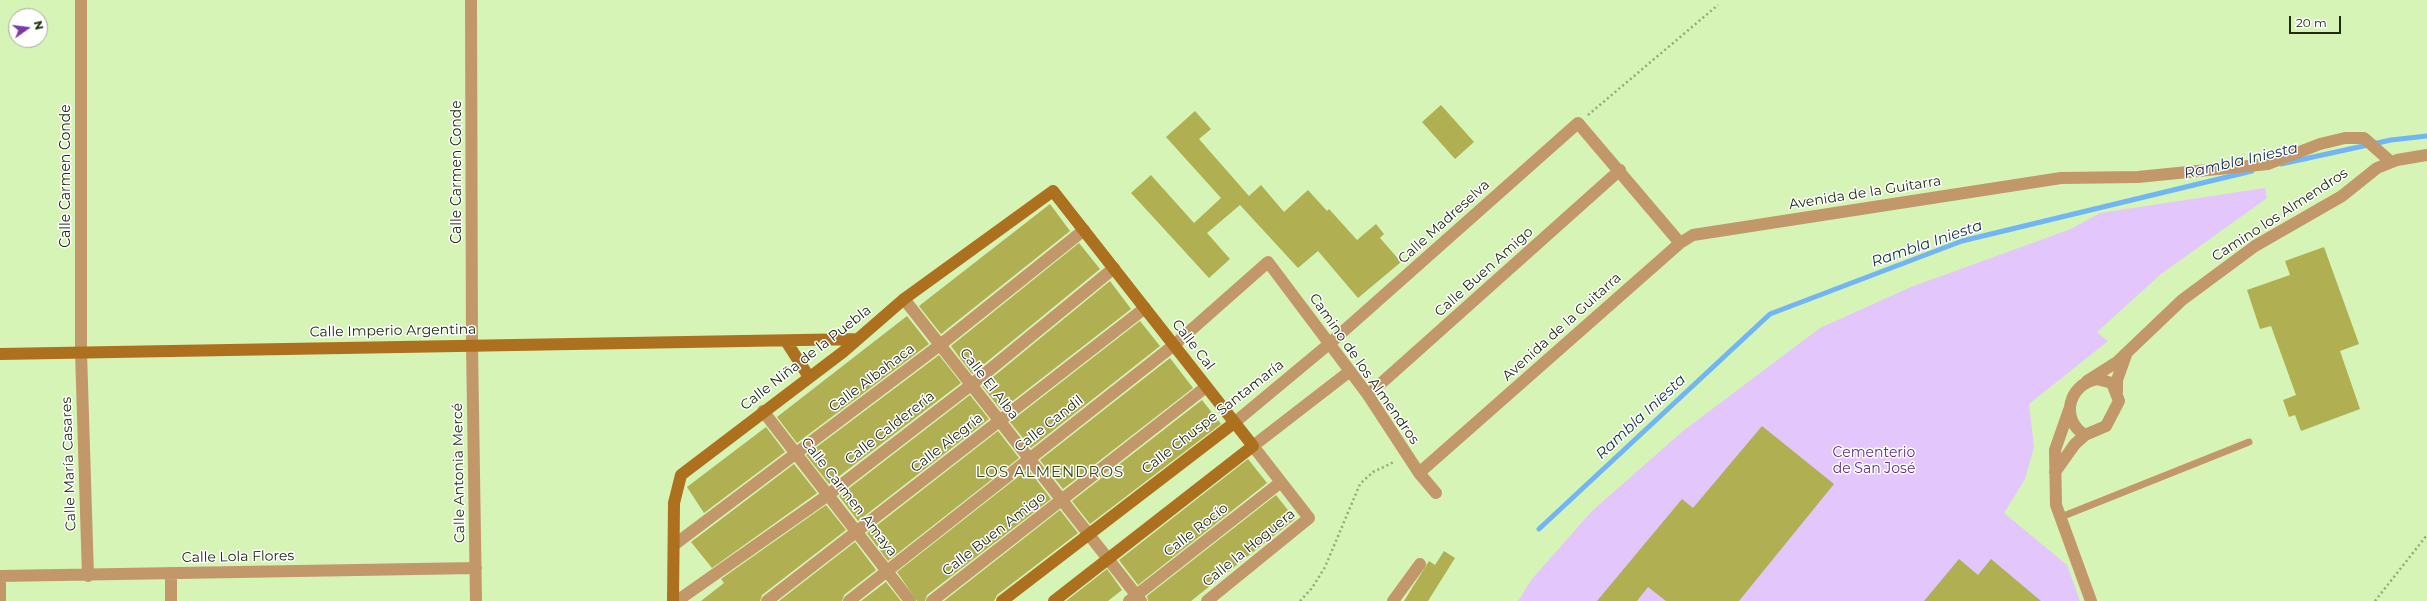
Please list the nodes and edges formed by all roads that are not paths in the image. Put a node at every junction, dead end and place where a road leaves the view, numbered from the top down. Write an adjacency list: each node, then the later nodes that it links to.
1 (81, 0): 19 (street, Calle Carmen Conde)
2 (471, 0): 16 (street, Calle Carmen Conde)
3 (2427, 155): 4 (street, Camino los Almendros)
4 (2391, 162): 8 (street, Avenida de la Guitarra); 21 (street, Camino los Almendros)
5 (1620, 170): 8 (street); 15 (street, Calle Madreselva); 28 (street, Calle Buen Amigo)
6 (1053, 191): 7 (street, Calle Cal); 11 (street, Calle Niña de la Puebla)
7 (1084, 230): 10 (street, Calle Cal); 17 (street, Calle Albahaca)
8 (1680, 243): 39 (street, Avenida de la Guitarra)
9 (1268, 262): 15 (street, Camino de los Almendros); 18 (street, Calle Candil)
10 (1114, 268): 12 (street, Calle Cal); 25 (street, Calle Calderería)
11 (904, 299): 13 (street, Calle Niña de la Puebla); 17 (street, Calle El Alba)
12 (1145, 308): 18 (street, Calle Cal); 31 (street, Calle Alegría)
13 (858, 338): 14 (street, Calle Imperio Argentina); 23 (street, Calle Niña de la Puebla)
14 (786, 342): 16 (street, Calle Imperio Argentina); 23 (street)
15 (1329, 344): 22 (street, Camino de los Almendros); 32 (street, Calle Chuspe Santamaría)
16 (472, 345): 19 (street, Calle Imperio Argentina); 51 (street, Calle Antonia Mercé)
17 (940, 345): 25 (street, Calle El Alba); 36 (street, Calle Albahaca)
18 (1174, 345): 26 (street, Calle Cal); 37 (street, Calle Candil)
19 (81, 352): 20 (street, Calle Imperio Argentina); 55 (street, Calle María Casares)
20 (0, 354)
21 (2126, 354): 24 (street, Camino los Almendros); 27 (street, Camino los Almendros)
22 (1350, 371): 28 (street, Camino de los Almendros); 35 (street)
23 (809, 377): 30 (street, Calle Niña de la Puebla)
24 (2087, 381): 27 (street); 29 (street)
25 (971, 385): 31 (street, Calle El Alba); 42 (street, Calle Calderería)
26 (1206, 387): 32 (street, Calle Cal); 43 (street, Calle Buen Amigo)
27 (2117, 392): 33 (street)
28 (1368, 395): 39 (street, Camino de los Almendros)
29 (2069, 410): 33 (street); 38 (street)
30 (763, 411): 36 (street, Calle Carmen Amaya); 48 (street, Calle Niña de la Puebla)
31 (999, 421): 37 (street, Calle El Alba); 46 (street, Calle Alegría)
32 (1234, 423): 35 (street, Calle Cal); 47 (street, Calle Chuspe Santamaría)
33 (2085, 435): 38 (street)
34 (2249, 442): 44 (lane)
35 (1253, 446): 40 (street, Calle Cal); 49 (street)
36 (796, 453): 42 (street, Calle Carmen Amaya); 48 (street, Calle Albahaca)
37 (1030, 459): 43 (street, Calle El Alba); 52 (street, Calle Candil)
38 (2055, 472): 44 (street)
39 (1419, 474): 41 (street, Camino de los Almendros)
40 (1281, 482): 45 (street, Calle Cal); 57 (street, Calle Rocío)
41 (1436, 493)
42 (828, 495): 46 (street, Calle Carmen Amaya); 62 (street, Calle Calderería)
43 (1062, 500): 47 (street, Calle El Alba); 66 (street, Calle Buen Amigo)
44 (2061, 517): 71 (street)
45 (1309, 518): 69 (street, Calle la Hoguera)
46 (857, 533): 52 (street, Calle Carmen Amaya); 63 (street, Calle Alegría)
47 (1088, 533): 49 (street, Calle El Alba); 67 (street, Calle Chuspe Santamaría)
48 (674, 545): 61 (street, Calle Niña de la Puebla)
49 (1108, 560): 57 (street, Calle El Alba); 68 (street)
50 (1420, 564): 70 (street)
51 (476, 568): 53 (street, Calle Lola Flores); 60 (street, Calle Antonia Mercé)
52 (887, 571): 64 (street, Calle Candil); 65 (street, Calle Carmen Amaya)
53 (170, 573): 55 (street, Calle Lola Flores); 59 (street)
54 (0, 576): 55 (street, Calle Lola Flores)
55 (88, 576)
56 (0, 583): 58 (street)
57 (1135, 599)
58 (0, 601)
59 (171, 601)
60 (476, 601)
61 (673, 601)
62 (678, 601)
63 (767, 601)
64 (849, 601)
65 (910, 601)
66 (932, 601)
67 (1002, 601)
68 (1054, 601)
69 (1207, 601)
70 (1393, 601)
71 (2091, 601)

